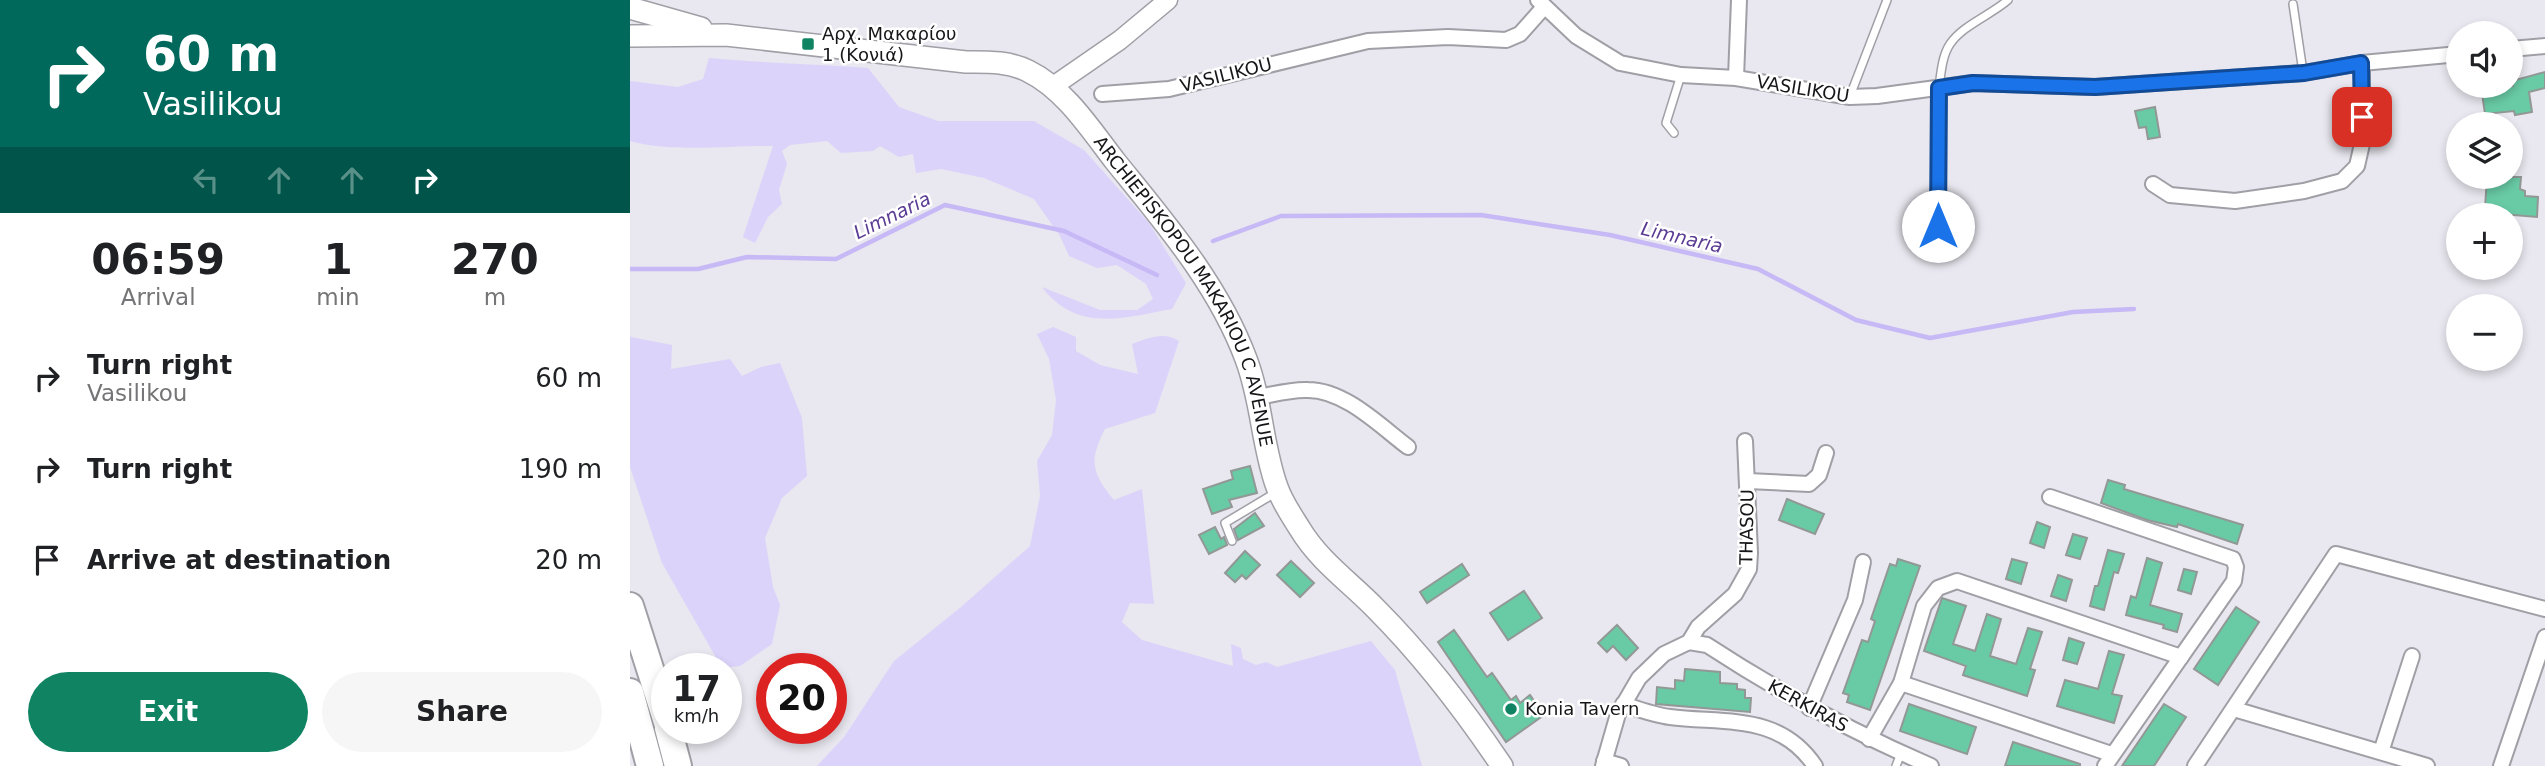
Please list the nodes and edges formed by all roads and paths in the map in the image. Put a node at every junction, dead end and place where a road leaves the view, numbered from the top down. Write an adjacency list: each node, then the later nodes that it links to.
1 (1168, 0): 17 (street)
2 (1739, 0): 16 (street)
3 (1887, 0): 20 (lane)
4 (2008, 0): 18 (lane)
5 (1541, 4): 15 (street, VASILIKOU); 19 (street, VASILIKOU)
6 (2293, 4): 14 (lane)
7 (630, 8): 8 (main road, ARCHIEPISKOPOU MAKARIOU C AVENUE)
8 (726, 35): 9 (main road, ARCHIEPISKOPOU MAKARIOU C AVENUE); 17 (main road, ARCHIEPISKOPOU MAKARIOU C AVENUE)
9 (630, 36)
10 (2545, 46): 11 (street)
11 (2523, 48)
12 (2446, 55): 13 (street, VASILIKOU)
13 (2361, 63): 14 (street, VASILIKOU); 22 (street)
14 (2304, 73): 18 (street, VASILIKOU)
15 (1681, 75): 16 (street, VASILIKOU); 21 (lane)
16 (1736, 78): 20 (street, VASILIKOU)
17 (1052, 87): 24 (main road, ARCHIEPISKOPOU MAKARIOU C AVENUE)
18 (1939, 88): 20 (street, VASILIKOU); 23 (lane)
19 (1102, 94)
20 (1850, 97)
21 (1674, 133)
22 (2153, 184)
23 (1938, 254)
24 (1259, 397): 26 (street); 29 (main road, ARCHIEPISKOPOU MAKARIOU C AVENUE)
25 (1745, 441): 28 (street, THASOU)
26 (1408, 447)
27 (1826, 453): 28 (street)
28 (1748, 481): 36 (street, THASOU)
29 (1278, 491): 31 (lane); 53 (main road, ARCHIEPISKOPOU MAKARIOU C AVENUE)
30 (2050, 497): 38 (street)
31 (1233, 541)
32 (1863, 562): 43 (street)
33 (630, 606): 39 (highway)
34 (2545, 609): 44 (street)
35 (2545, 637): 59 (street)
36 (1689, 642): 42 (street, THASOU); 43 (street, KERKIRAS)
37 (2412, 656): 47 (street)
38 (2181, 657): 40 (street); 49 (street)
39 (651, 672)
40 (1901, 683): 45 (street); 49 (street)
41 (630, 692): 51 (highway)
42 (1623, 704): 50 (street, THASOU); 55 (street)
43 (1809, 708): 45 (street, KERKIRAS)
44 (2234, 709): 47 (street); 57 (street)
45 (1869, 739): 48 (street, KERKIRAS)
46 (672, 744): 52 (highway)
47 (2381, 752): 58 (street)
48 (1898, 760): 56 (street, KERKIRAS)
49 (2108, 760)
50 (1603, 763): 54 (street)
51 (650, 766)
52 (678, 766)
53 (1502, 766)
54 (1621, 766)
55 (1815, 766)
56 (1931, 766)
57 (2195, 766)
58 (2427, 766)
59 (2501, 766)

